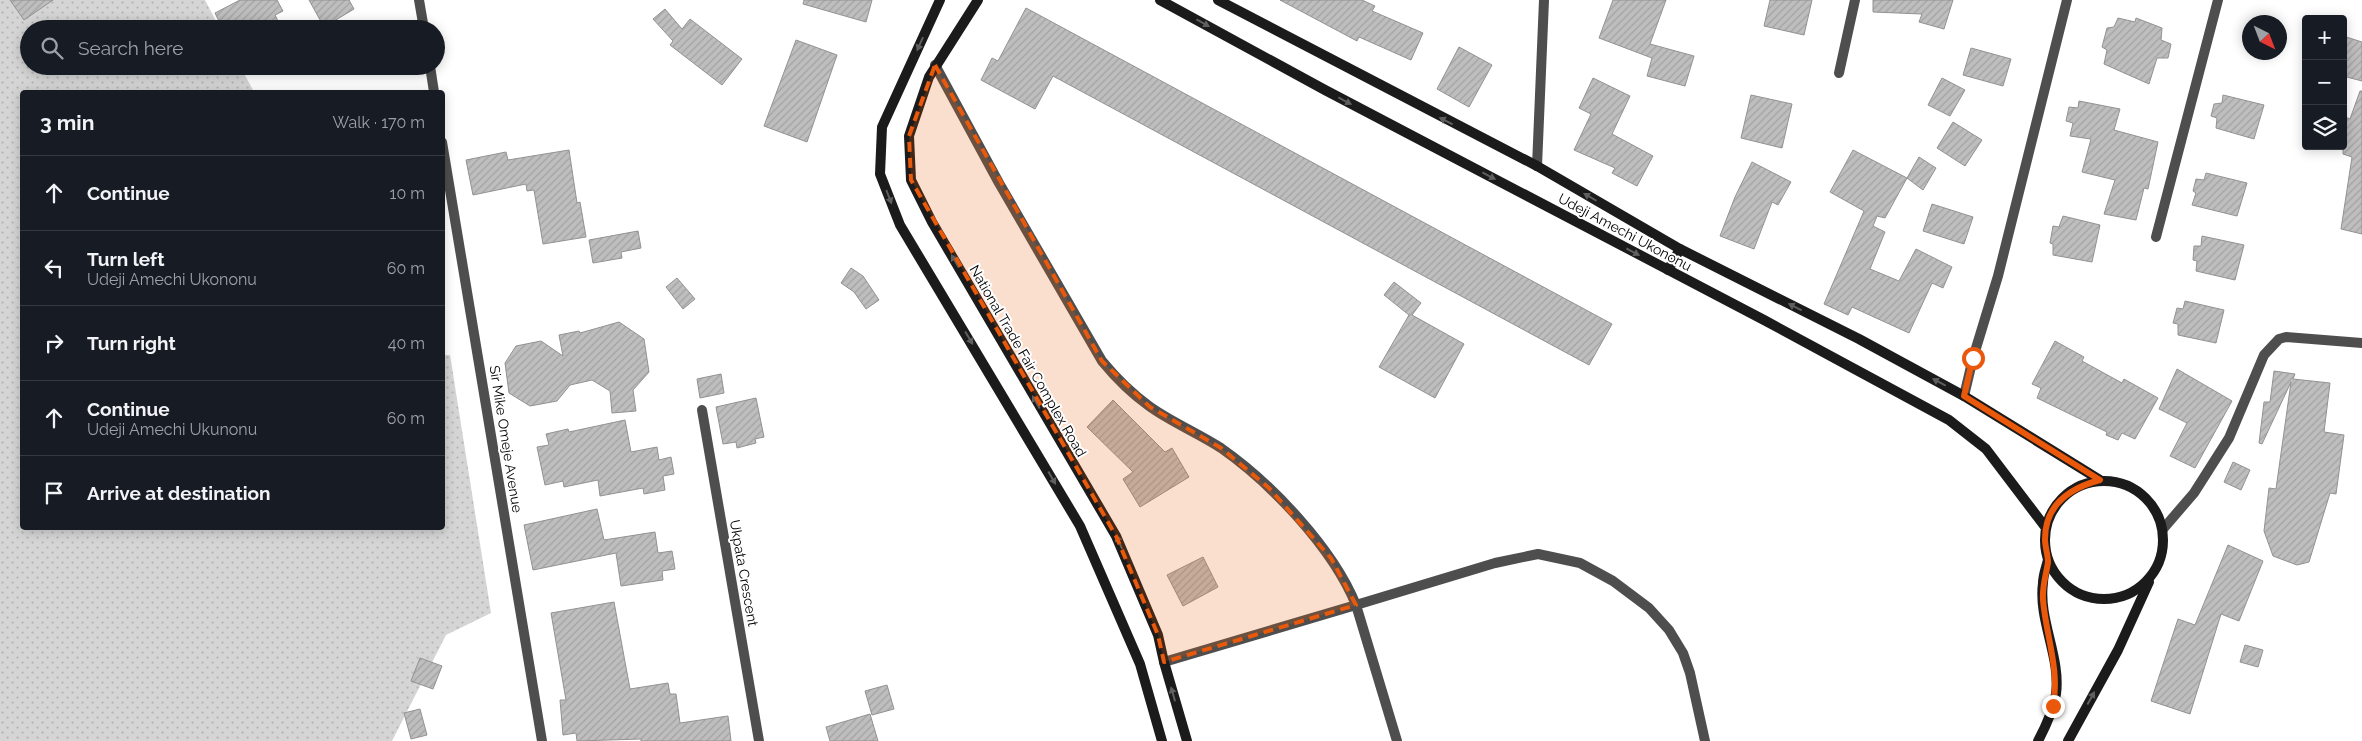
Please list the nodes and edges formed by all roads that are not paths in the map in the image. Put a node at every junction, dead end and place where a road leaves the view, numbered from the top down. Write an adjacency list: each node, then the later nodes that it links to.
1 (419, 0): 10 (street)
2 (940, 0): 32 (main road, one-way to 32)
3 (978, 0): 11 (main road, National Trade Fair Complex Road)
4 (1160, 0): 19 (main road, Udeji Amechi Ukononu, one-way to 19)
5 (1218, 0): 16 (main road, Udeji Amechi Ukononu, one-way to 5)
6 (1544, 0): 16 (street)
7 (1855, 0): 12 (street)
8 (2068, 0): 21 (street)
9 (2218, 0): 17 (street)
10 (422, 20)
11 (935, 65): 28 (street); 29 (main road, National Trade Fair Complex Road, one-way to 11)
12 (1839, 72)
13 (431, 75): 14 (street)
14 (434, 90)
15 (445, 160): 30 (street, Sir Mike Omeje Avenue)
16 (1537, 166): 18 (main road, Udeji Amechi Ukononu, one-way to 16)
17 (2156, 237)
18 (1680, 249): 19 (main road); 21 (main road, Udeji Amechi Ukononu, one-way to 18)
19 (1668, 270): 24 (main road, Udeji Amechi Ukononu)
20 (2362, 343): 25 (street)
21 (1964, 396): 23 (main road, Udeji Amechi Ukononu)
22 (702, 410): 31 (street, Ukpata Crescent)
23 (2100, 480): 24 (main road); 25 (main road)
24 (2046, 528): 26 (main road)
25 (2163, 529): 27 (main road)
26 (2048, 560): 27 (main road); 36 (main road)
27 (2153, 574): 37 (main road, one-way to 27)
28 (1356, 605): 29 (street); 34 (street); 35 (street)
29 (1164, 662): 33 (main road, National Trade Fair Complex Road, one-way to 29)
30 (542, 741)
31 (759, 741)
32 (1162, 741)
33 (1187, 741)
34 (1397, 741)
35 (1705, 741)
36 (2038, 741)
37 (2068, 741)

